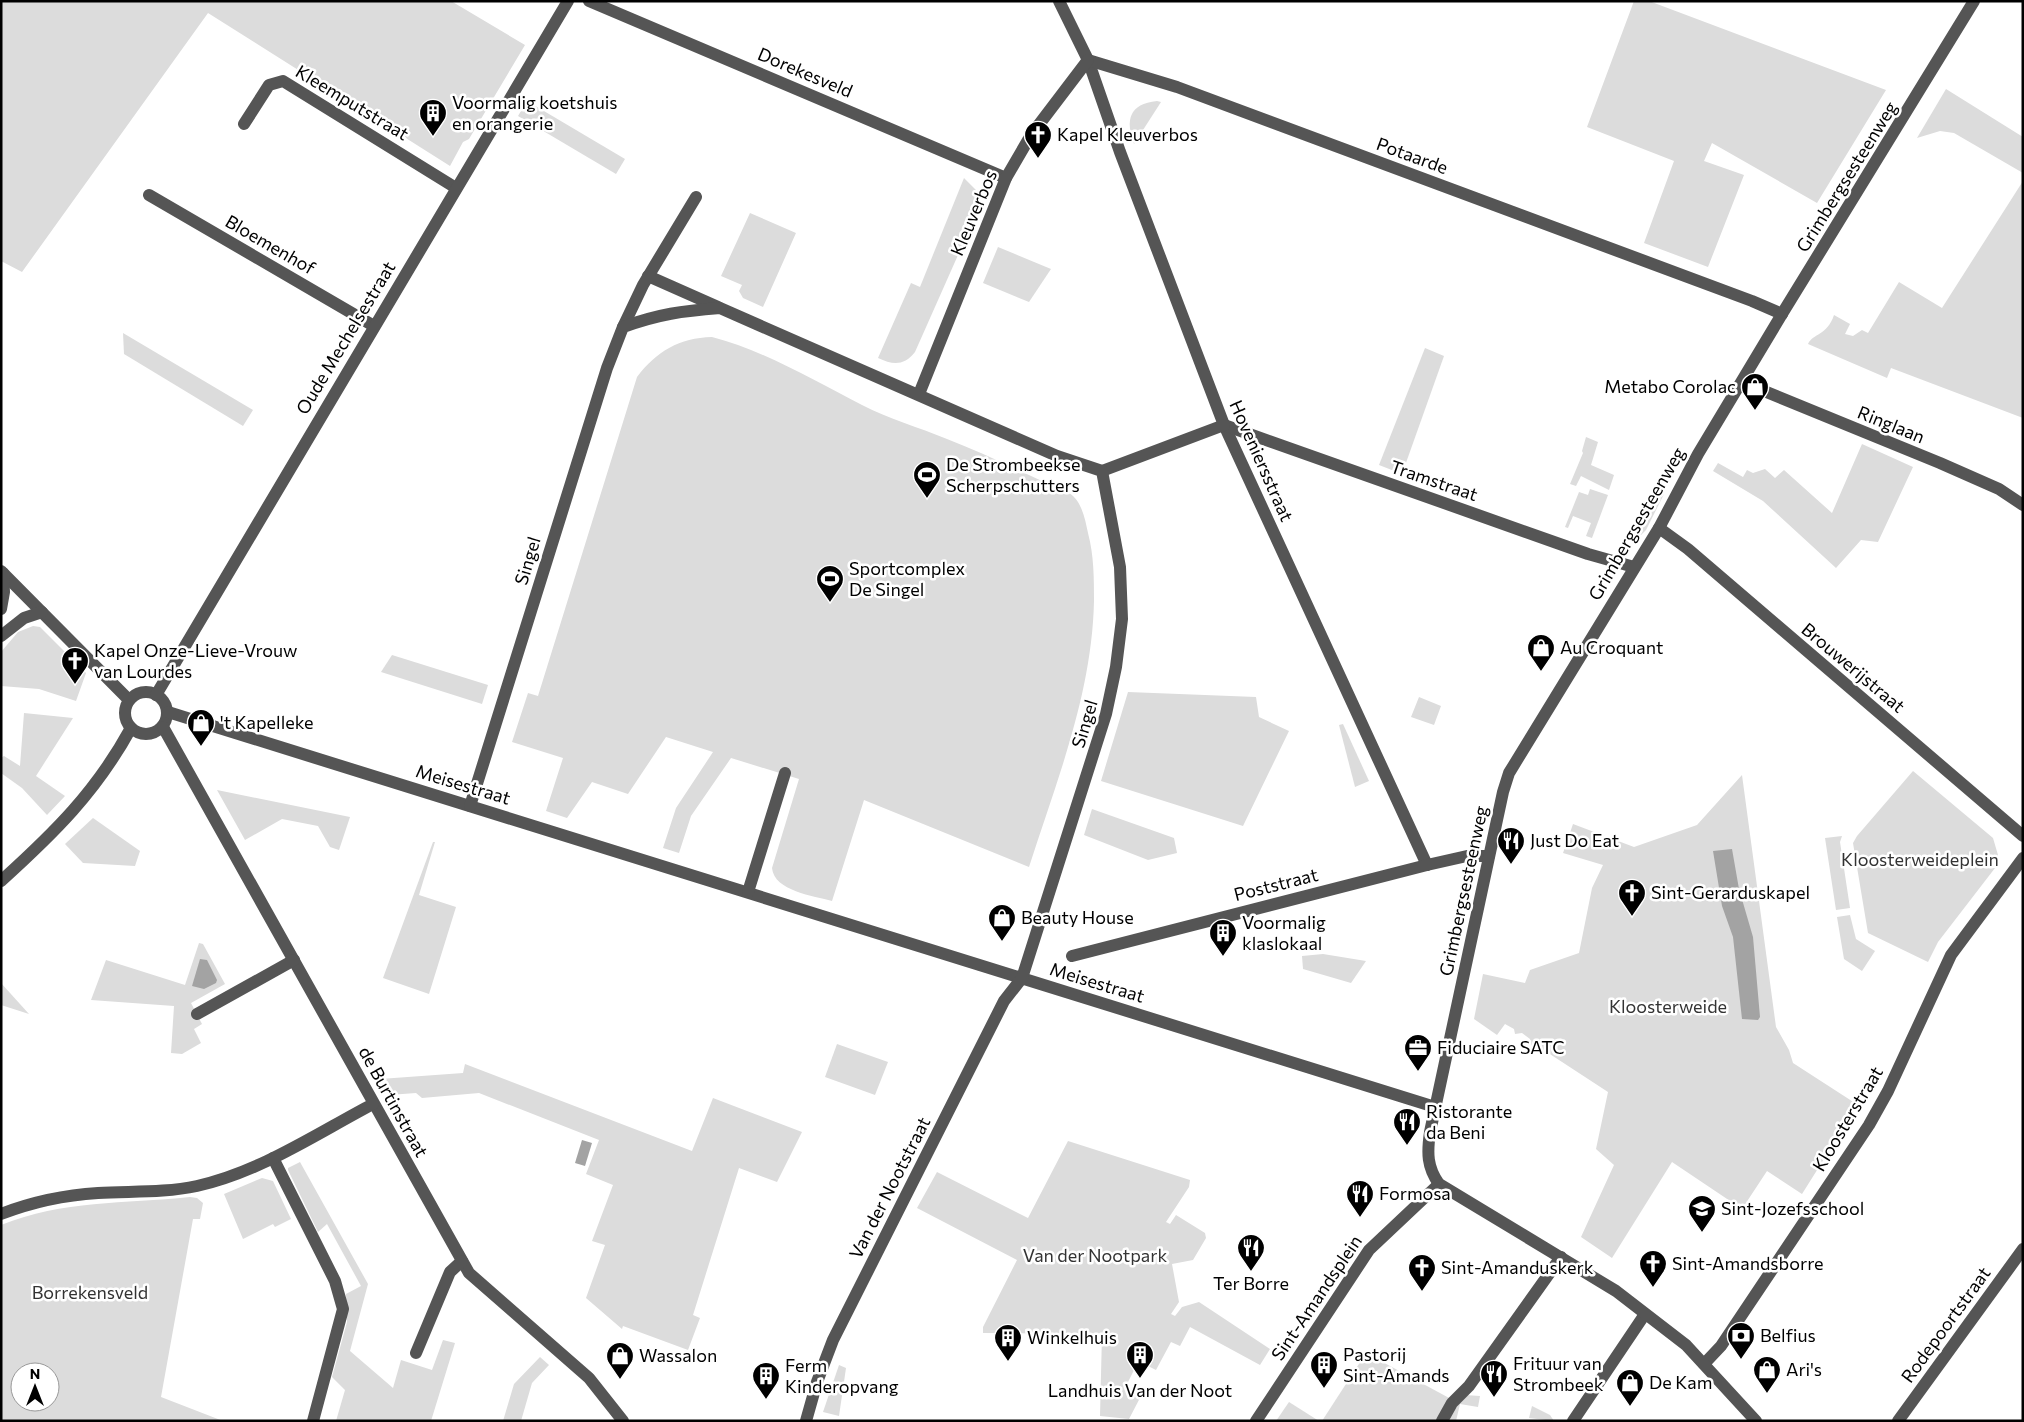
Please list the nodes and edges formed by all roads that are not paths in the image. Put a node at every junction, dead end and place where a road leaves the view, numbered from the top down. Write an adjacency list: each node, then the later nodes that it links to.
1 (568, 1): 8 (street, Oude Mechelsestraat)
2 (589, 1): 7 (street, Dorekesveld)
3 (1059, 1): 5 (street)
4 (1974, 1): 13 (street, Grimbergsesteenweg)
5 (1088, 60): 7 (street, Kleuverbos); 13 (street, Potaarde); 18 (street, Hoveniersstraat)
6 (244, 124): 8 (street, Kleemputstraat)
7 (1006, 178): 17 (street, Kleuverbos)
8 (456, 188): 14 (street, Oude Mechelsestraat)
9 (149, 195): 14 (street, Bloemenhof)
10 (696, 197): 11 (street, Singel)
11 (648, 276): 12 (street); 15 (street, Singel)
12 (720, 308): 15 (street); 17 (street)
13 (1782, 314): 16 (street, Grimbergsesteenweg)
14 (374, 326): 27 (street, Oude Mechelsestraat)
15 (623, 327): 33 (street, Singel)
16 (1742, 382): 20 (street, Ringlaan); 21 (street, Grimbergsesteenweg)
17 (919, 394): 19 (street)
18 (1224, 425): 19 (street); 22 (street, Tramstraat); 37 (street, Hoveniersstraat)
19 (1102, 471): 42 (street, Singel)
20 (2023, 505)
21 (1659, 528): 22 (street, Grimbergsesteenweg); 34 (street, Brouwerijstraat)
22 (1634, 567): 35 (street, Grimbergsesteenweg)
23 (2, 572): 24 (street); 25 (street)
24 (1, 609)
25 (42, 612): 26 (street); 28 (street)
26 (1, 636)
27 (156, 695): 28 (street); 29 (street)
28 (130, 700): 31 (street)
29 (168, 712): 30 (street); 33 (street, Meisestraat)
30 (163, 726): 31 (street); 41 (street, de Burtinstraat)
31 (131, 728): 38 (street)
32 (785, 773): 39 (street)
33 (470, 806): 39 (street, Meisestraat)
34 (2023, 836)
35 (1489, 856): 37 (street, Poststraat); 45 (street, Grimbergsesteenweg)
36 (2023, 858): 54 (street, Kloosterstraat)
37 (1427, 865): 40 (street, Poststraat)
38 (1, 881)
39 (748, 892): 42 (street, Meisestraat)
40 (1072, 956)
41 (294, 960): 43 (street); 44 (street, de Burtinstraat)
42 (1022, 978): 45 (street, Meisestraat); 57 (street, Van der Nootstraat)
43 (197, 1014)
44 (373, 1104): 46 (street); 51 (street, de Burtinstraat)
45 (1435, 1107): 47 (street)
46 (273, 1158): 48 (street); 55 (street)
47 (1439, 1184): 50 (street); 58 (street, Sint-Amandsplein)
48 (1, 1214)
49 (2023, 1249): 62 (street, Rodepoortstraat)
50 (1561, 1257): 52 (street); 59 (street)
51 (462, 1262): 53 (street); 56 (street, de Burtinstraat)
52 (1645, 1314): 54 (street); 60 (street)
53 (416, 1353)
54 (1704, 1364): 61 (street)
55 (313, 1421)
56 (623, 1421)
57 (806, 1421)
58 (1256, 1421)
59 (1442, 1421)
60 (1573, 1421)
61 (1756, 1421)
62 (1898, 1421)

